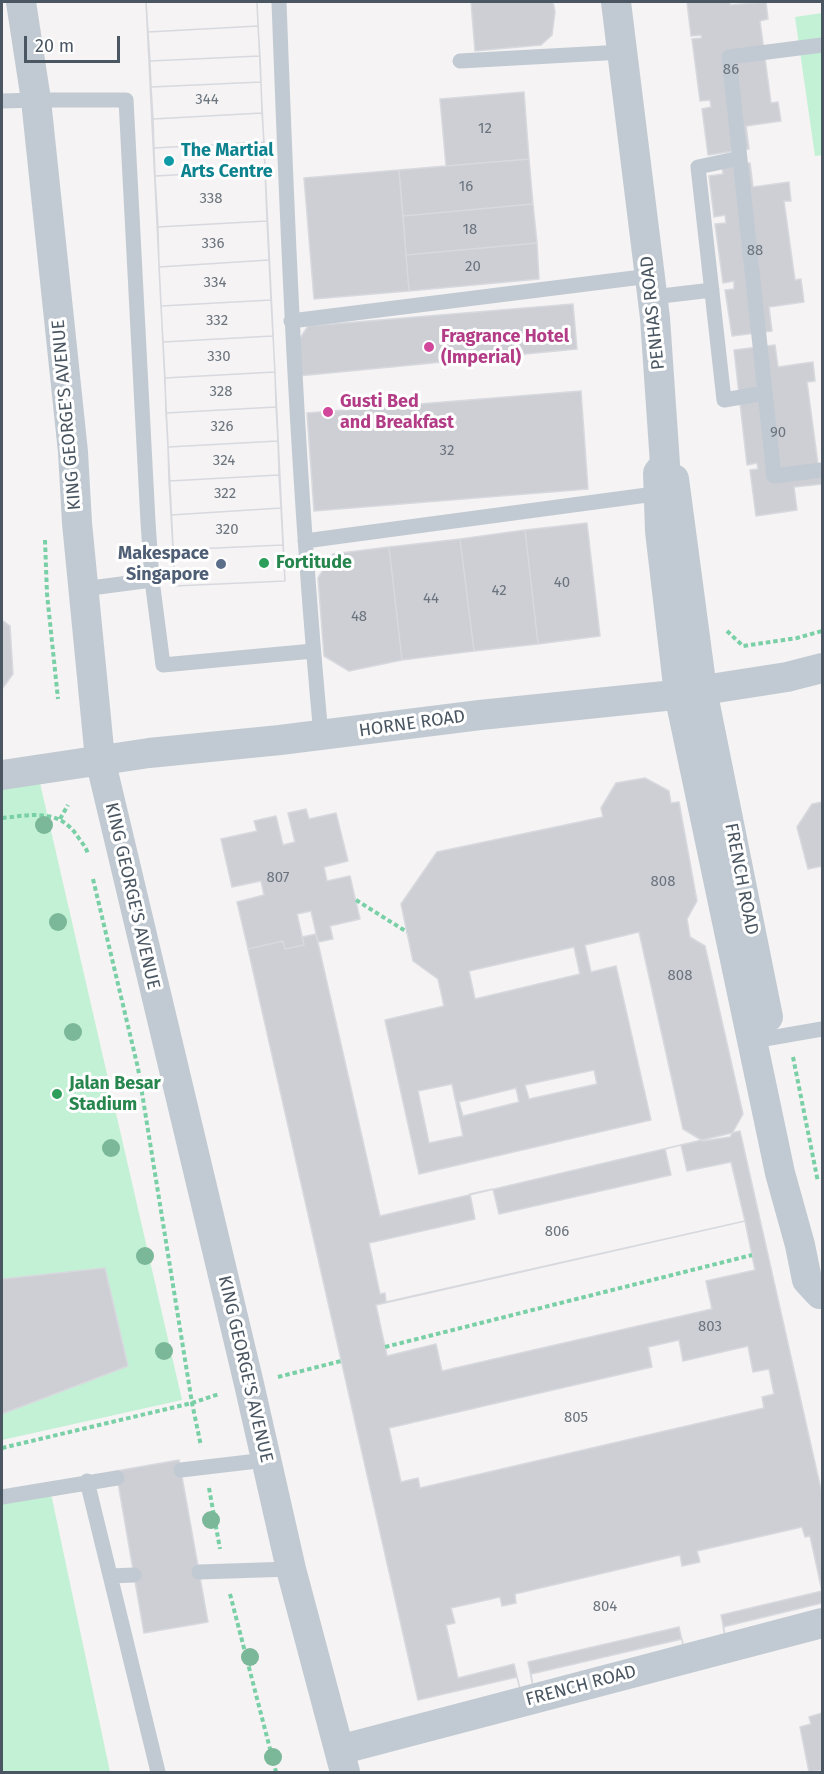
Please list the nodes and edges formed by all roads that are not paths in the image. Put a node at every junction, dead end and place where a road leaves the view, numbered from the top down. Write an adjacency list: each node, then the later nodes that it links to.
1 (21, 2): 7 (street, KING GEORGE'S AVENUE)
2 (279, 2): 12 (lane)
3 (616, 2): 5 (street, PENHAS ROAD)
4 (822, 45): 9 (lane)
5 (622, 52): 6 (lane); 10 (street, PENHAS ROAD)
6 (460, 62)
7 (36, 99): 8 (lane); 18 (lane); 19 (street, KING GEORGE'S AVENUE)
8 (2, 101)
9 (740, 159): 11 (lane); 13 (lane)
10 (651, 287): 11 (lane); 12 (lane); 14 (street, PENHAS ROAD)
11 (712, 290): 13 (lane)
12 (291, 321): 17 (lane)
13 (765, 393): 15 (lane)
14 (665, 464): 16 (street, FRENCH ROAD)
15 (822, 470)
16 (667, 492): 17 (lane); 22 (street, FRENCH ROAD); 22 (street, FRENCH ROAD)
17 (305, 541): 20 (lane)
18 (152, 580): 19 (lane); 20 (lane)
19 (83, 589): 24 (street, KING GEORGE'S AVENUE)
20 (313, 651): 23 (lane)
21 (822, 668): 22 (street, HORNE ROAD)
22 (690, 692): 23 (street, HORNE ROAD); 27 (street, FRENCH ROAD)
23 (321, 735): 24 (street, HORNE ROAD)
24 (100, 759): 25 (street, HORNE ROAD); 29 (street, KING GEORGE'S AVENUE)
25 (2, 775)
26 (822, 1029): 27 (lane)
27 (762, 1039): 28 (street, FRENCH ROAD)
28 (821, 1299)
29 (266, 1460): 30 (lane); 34 (street, KING GEORGE'S AVENUE)
30 (181, 1470)
31 (117, 1478): 32 (lane)
32 (87, 1481): 33 (lane); 37 (lane)
33 (2, 1497)
34 (291, 1569): 35 (lane); 39 (street, KING GEORGE'S AVENUE)
35 (199, 1572)
36 (134, 1575): 37 (lane)
37 (110, 1576): 40 (lane)
38 (822, 1623): 39 (street, FRENCH ROAD)
39 (342, 1761)
40 (158, 1773)

